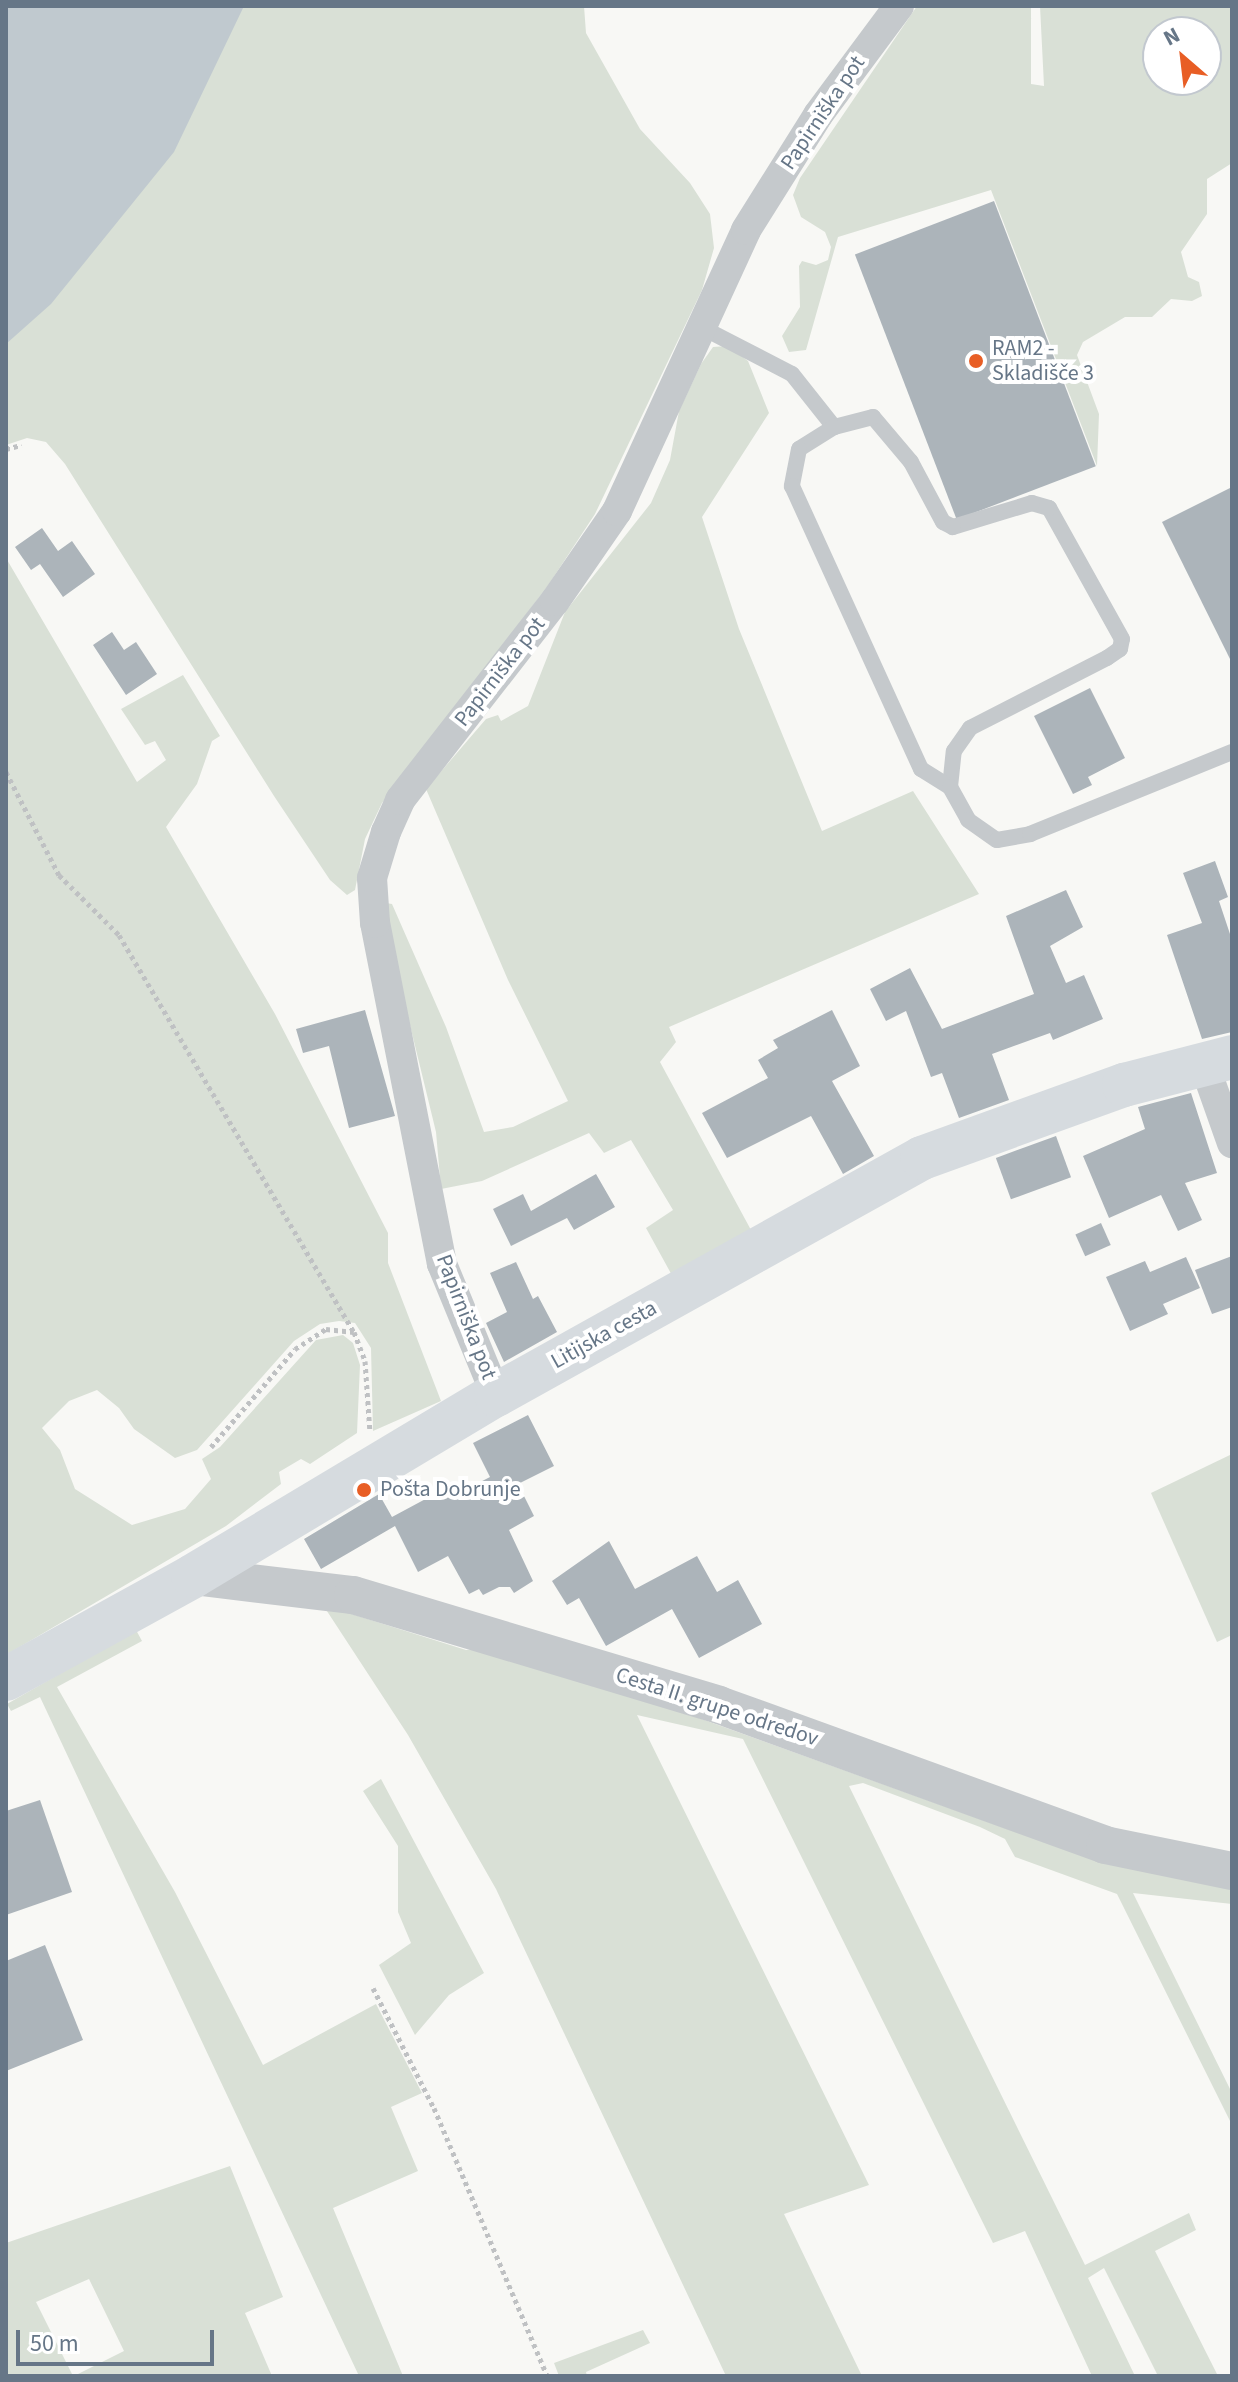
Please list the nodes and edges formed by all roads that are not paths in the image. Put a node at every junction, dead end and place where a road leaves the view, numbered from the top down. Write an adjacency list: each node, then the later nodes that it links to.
1 (899, 6): 2 (street, Papirniška pot)
2 (701, 327): 3 (lane); 8 (street, Papirniška pot)
3 (834, 427): 5 (lane); 5 (lane)
4 (1232, 752): 5 (lane)
5 (950, 787)
6 (1218, 1060): 7 (street); 8 (main road, Litijska cesta)
7 (1232, 1143)
8 (496, 1395): 9 (main road, Litijska cesta)
9 (193, 1576): 10 (main road, Litijska cesta); 11 (street, Cesta II. grupe odredov)
10 (6, 1679)
11 (1232, 1871)

